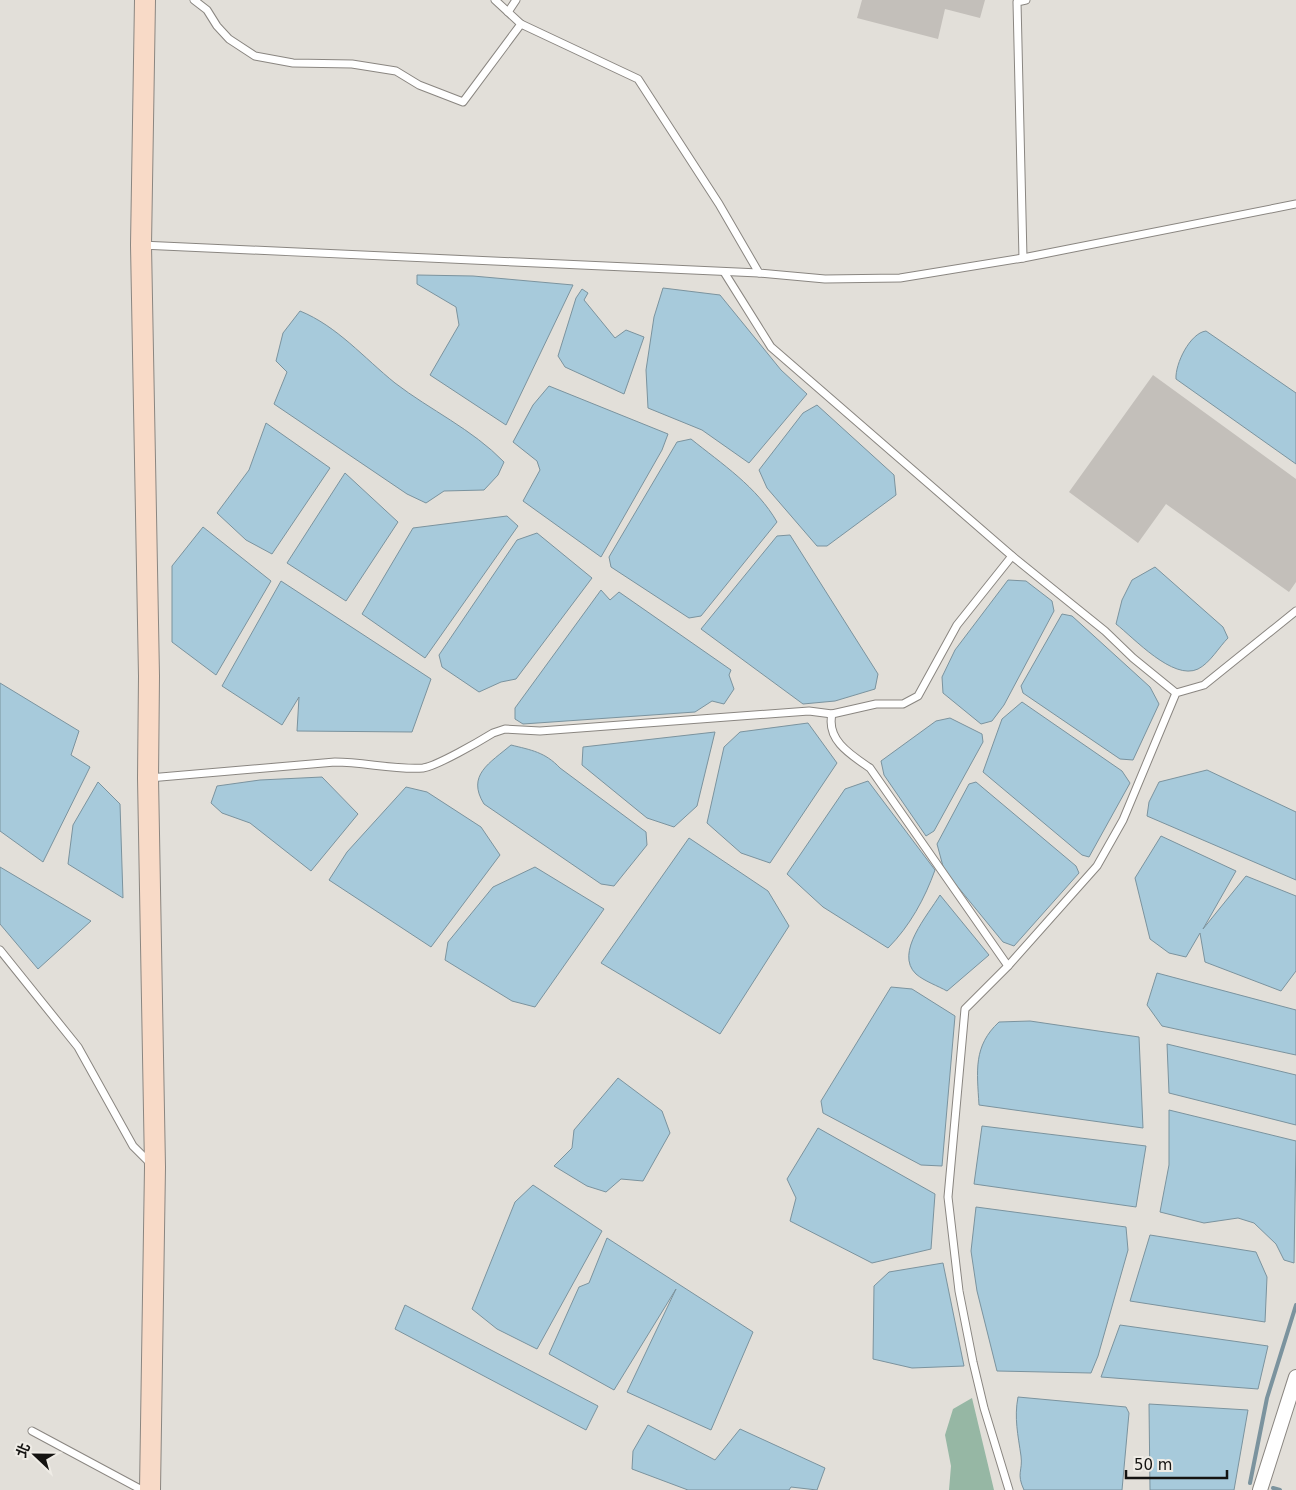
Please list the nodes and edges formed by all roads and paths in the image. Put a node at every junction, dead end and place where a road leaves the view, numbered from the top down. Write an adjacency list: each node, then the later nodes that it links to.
1 (145, 0): 9 (street)
2 (194, 0): 7 (lane)
3 (494, 0): 6 (lane)
4 (516, 0): 6 (lane)
5 (1026, 0): 10 (lane)
6 (508, 12): 7 (lane)
7 (521, 24): 12 (lane)
8 (1296, 204): 10 (lane)
9 (141, 245): 11 (lane); 17 (street)
10 (1023, 258): 12 (lane)
11 (724, 272): 12 (lane); 13 (lane)
12 (759, 273)
13 (1012, 556): 15 (lane); 16 (lane)
14 (1296, 611): 15 (lane)
15 (1176, 693): 19 (lane)
16 (832, 714): 17 (lane); 19 (lane)
17 (148, 778): 20 (street)
18 (0, 950): 20 (lane)
19 (1008, 966): 25 (lane)
20 (155, 1167): 24 (street)
21 (1296, 1377): 26 (street)
22 (32, 1431): 23 (lane)
23 (142, 1490)
24 (150, 1490)
25 (1009, 1490)
26 (1260, 1490)

